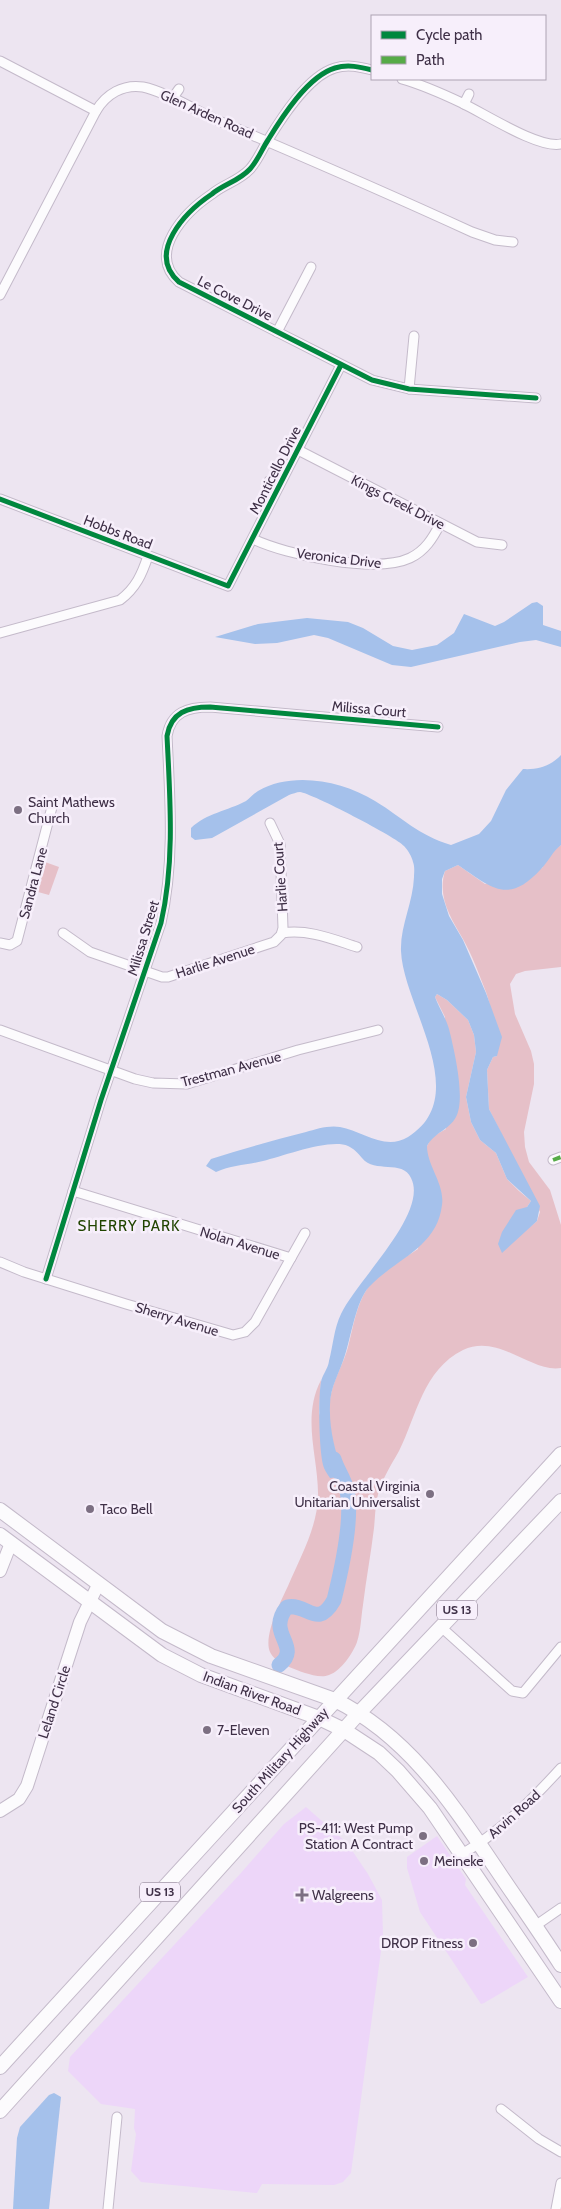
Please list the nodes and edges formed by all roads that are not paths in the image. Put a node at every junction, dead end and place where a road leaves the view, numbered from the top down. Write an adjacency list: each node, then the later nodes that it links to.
1 (0, 61): 8 (street)
2 (371, 70): 9 (street, Le Cove Drive)
3 (405, 80): 7 (street)
4 (179, 89): 6 (street)
5 (469, 94): 7 (street)
6 (172, 99): 8 (street, Glen Arden Road); 9 (street, Glen Arden Road)
7 (464, 104): 10 (street)
8 (96, 111): 13 (street, Glen Arden Road)
9 (267, 141): 11 (street, Glen Arden Road); 14 (street, Le Cove Drive)
10 (561, 144)
11 (513, 242)
12 (311, 267): 14 (street)
13 (0, 295)
14 (277, 332): 16 (street, Le Cove Drive)
15 (414, 336): 17 (street)
16 (341, 365): 17 (street, Le Cove Drive); 19 (street, Monticello Drive)
17 (410, 389): 18 (street, Le Cove Drive)
18 (536, 398)
19 (298, 450): 21 (street, Monticello Drive); 23 (street, Kings Creek Drive)
20 (269, 481): 21 (street)
21 (279, 486): 24 (street, Monticello Drive)
22 (0, 499): 26 (street, Hobbs Road)
23 (440, 524): 24 (street, Veronica Drive); 25 (street, Kings Creek Drive)
24 (252, 539): 27 (street, Monticello Drive)
25 (502, 545)
26 (148, 556): 27 (street, Hobbs Road); 28 (street)
27 (228, 586)
28 (0, 634)
29 (299, 714): 30 (street, Milissa Court); 37 (street, Milissa Street)
30 (438, 727)
31 (52, 807): 35 (street, Sandra Lane)
32 (270, 823): 33 (street, Harlie Court)
33 (282, 933): 36 (street); 37 (street, Harlie Avenue)
34 (63, 934): 37 (street, Harlie Avenue)
35 (0, 943)
36 (357, 947)
37 (145, 972): 40 (street, Milissa Street)
38 (0, 1030): 40 (street, Trestman Avenue)
39 (378, 1030): 40 (street, Trestman Avenue)
40 (110, 1071): 41 (street, Milissa Street)
41 (73, 1191): 43 (street, Nolan Avenue); 45 (street, Milissa Street)
42 (305, 1233): 43 (street, Sherry Avenue)
43 (291, 1258): 45 (street, Sherry Avenue)
44 (0, 1262): 45 (street, Sherry Avenue)
45 (46, 1279)
46 (561, 1454): 56 (main road, South Military Highway / US 13)
47 (559, 1507): 54 (main road, South Military Highway / US 13)
48 (0, 1510): 52 (main road, Indian River Road)
49 (0, 1535): 50 (main road, Indian River Road)
50 (11, 1543): 51 (street); 53 (main road, Indian River Road)
51 (0, 1571)
52 (98, 1585): 53 (street, Leland Circle); 56 (main road, Indian River Road)
53 (89, 1602): 58 (main road, Indian River Road); 61 (street, Leland Circle)
54 (441, 1627): 55 (street); 57 (main road, South Military Highway / US 13)
55 (561, 1647)
56 (335, 1700): 57 (main road, Indian River Road); 58 (main road, South Military Highway / US 13)
57 (358, 1713): 59 (main road, South Military Highway / US 13); 62 (main road, Indian River Road)
58 (320, 1718): 59 (main road, Indian River Road); 68 (main road, South Military Highway / US 13)
59 (344, 1730): 63 (main road, Indian River Road); 70 (main road, South Military Highway / US 13)
60 (561, 1768): 62 (street, Arvin Road)
61 (0, 1811)
62 (480, 1844): 63 (street, Arvin Road); 65 (main road, Indian River Road)
63 (462, 1854): 67 (main road, Indian River Road)
64 (561, 1908): 65 (street)
65 (535, 1926): 66 (main road, Indian River Road)
66 (561, 1965)
67 (561, 2001)
68 (0, 2067)
69 (501, 2109): 72 (street)
70 (0, 2112)
71 (117, 2116): 74 (street)
72 (561, 2152)
73 (561, 2183): 75 (street)
74 (108, 2209)
75 (556, 2209)

